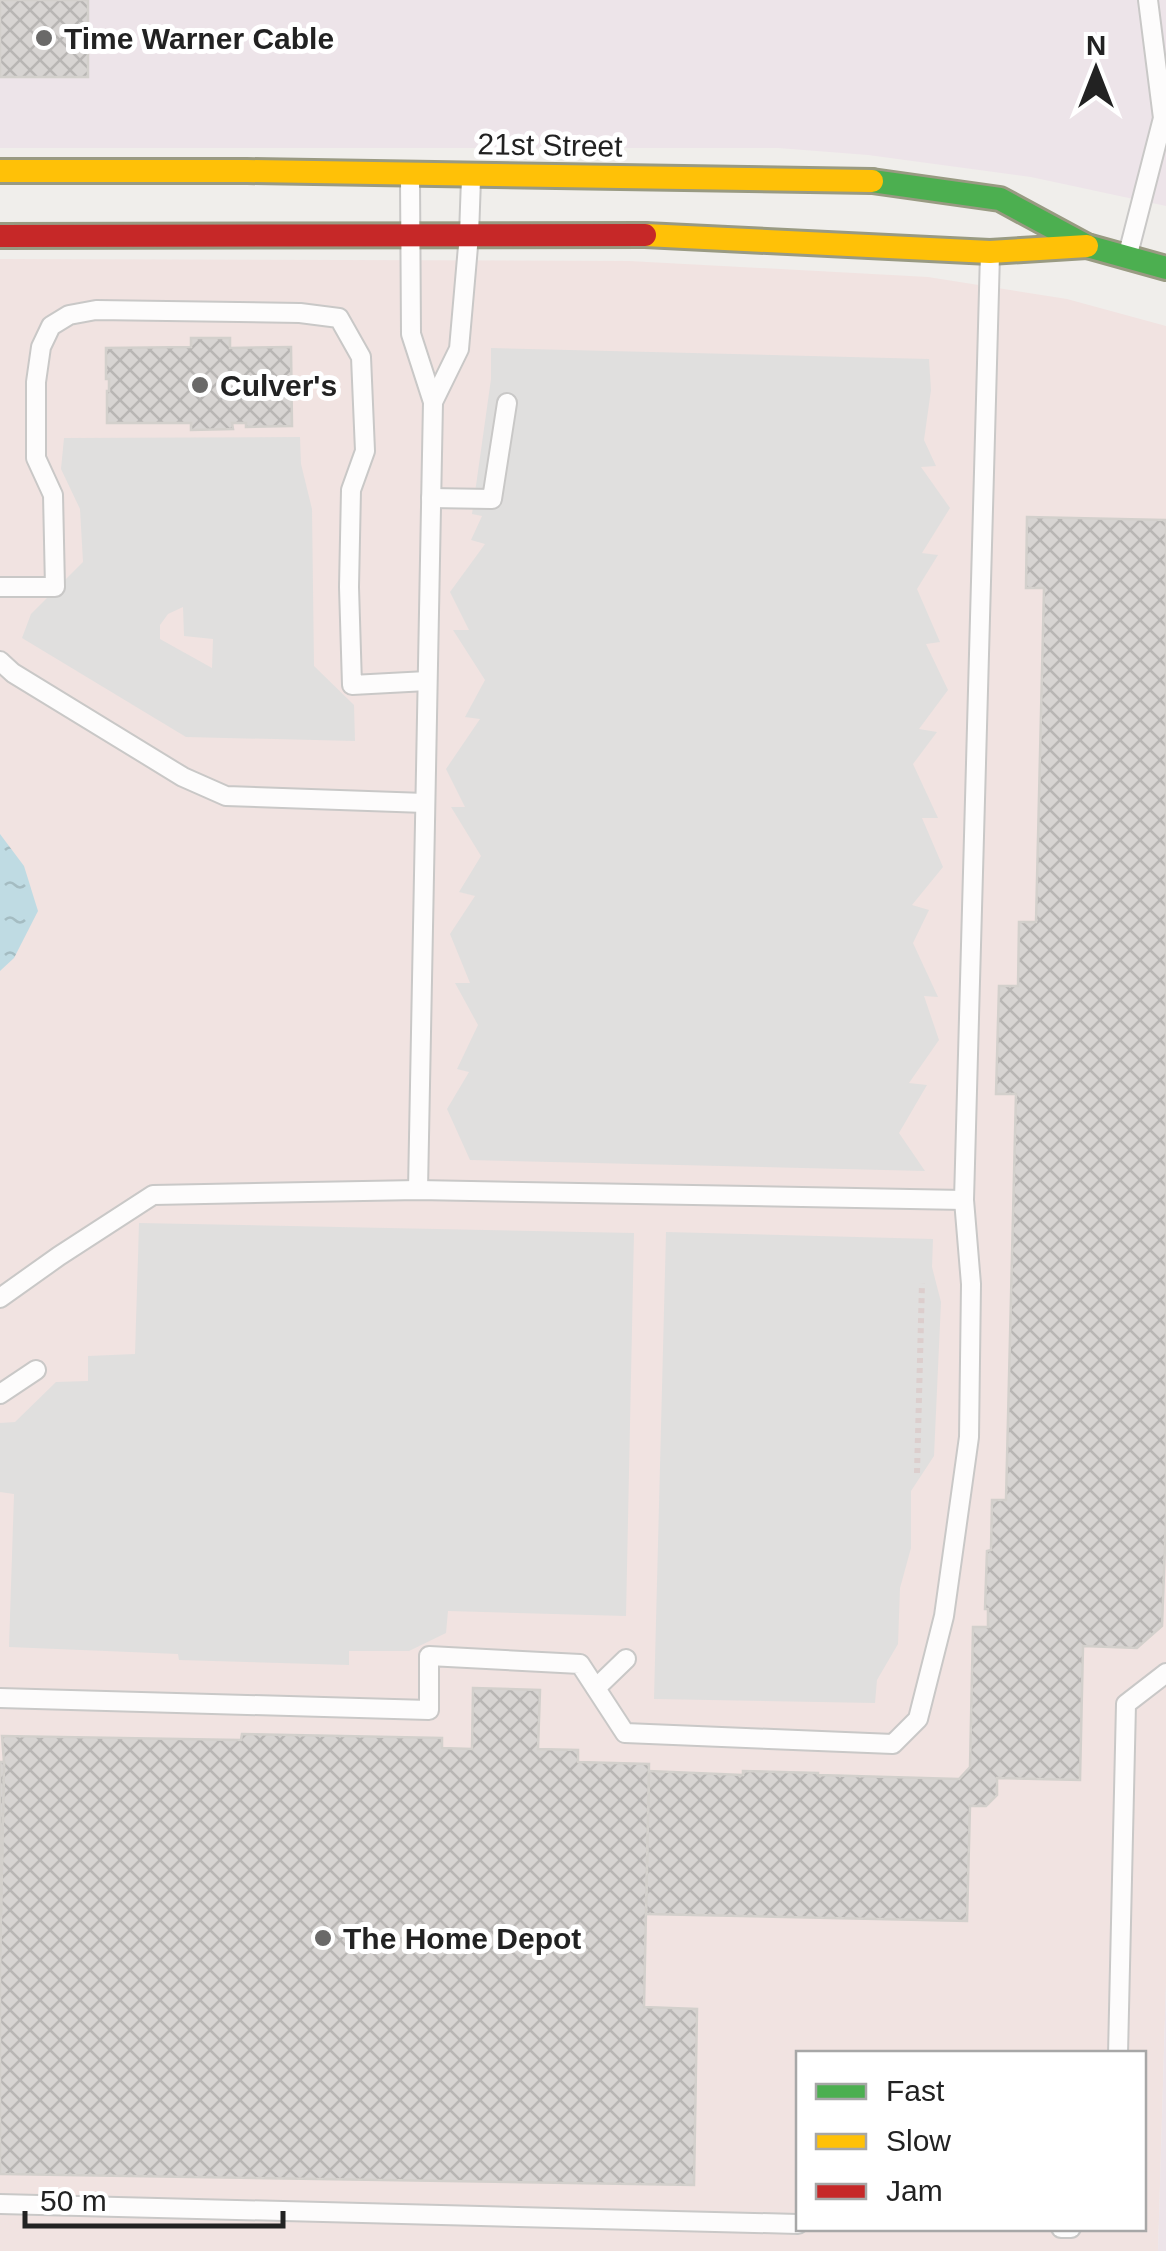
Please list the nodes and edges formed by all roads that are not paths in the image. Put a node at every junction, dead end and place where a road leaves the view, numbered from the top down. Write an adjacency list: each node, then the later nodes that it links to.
1 (1148, 0): 10 (lane)
2 (0, 171): 3 (street, 21st Street)
3 (410, 173): 4 (street, 21st Street); 6 (lane)
4 (471, 174): 5 (street, 21st Street); 7 (lane)
5 (995, 226): 7 (street, 21st Street); 9 (street, 21st Street); 9 (street, 21st Street); 20 (lane)
6 (410, 235): 7 (street, 21st Street); 8 (street, 21st Street); 12 (lane)
7 (469, 235): 12 (lane)
8 (0, 236)
9 (1087, 246): 10 (street, 21st Street)
10 (1127, 257): 11 (street, 21st Street)
11 (1166, 268)
12 (433, 402): 14 (lane)
13 (507, 403): 14 (lane)
14 (431, 498): 17 (lane)
15 (0, 587): 17 (lane)
16 (0, 661): 18 (lane)
17 (427, 681): 18 (lane)
18 (426, 803): 19 (lane)
19 (418, 1190): 20 (lane); 21 (lane)
20 (964, 1200): 26 (lane)
21 (0, 1298)
22 (36, 1370): 23 (lane)
23 (0, 1394)
24 (626, 1658): 26 (lane)
25 (1166, 1672): 28 (lane)
26 (596, 1688): 27 (lane)
27 (0, 1698)
28 (1118, 2051)
29 (0, 2204): 30 (lane)
30 (796, 2224)

